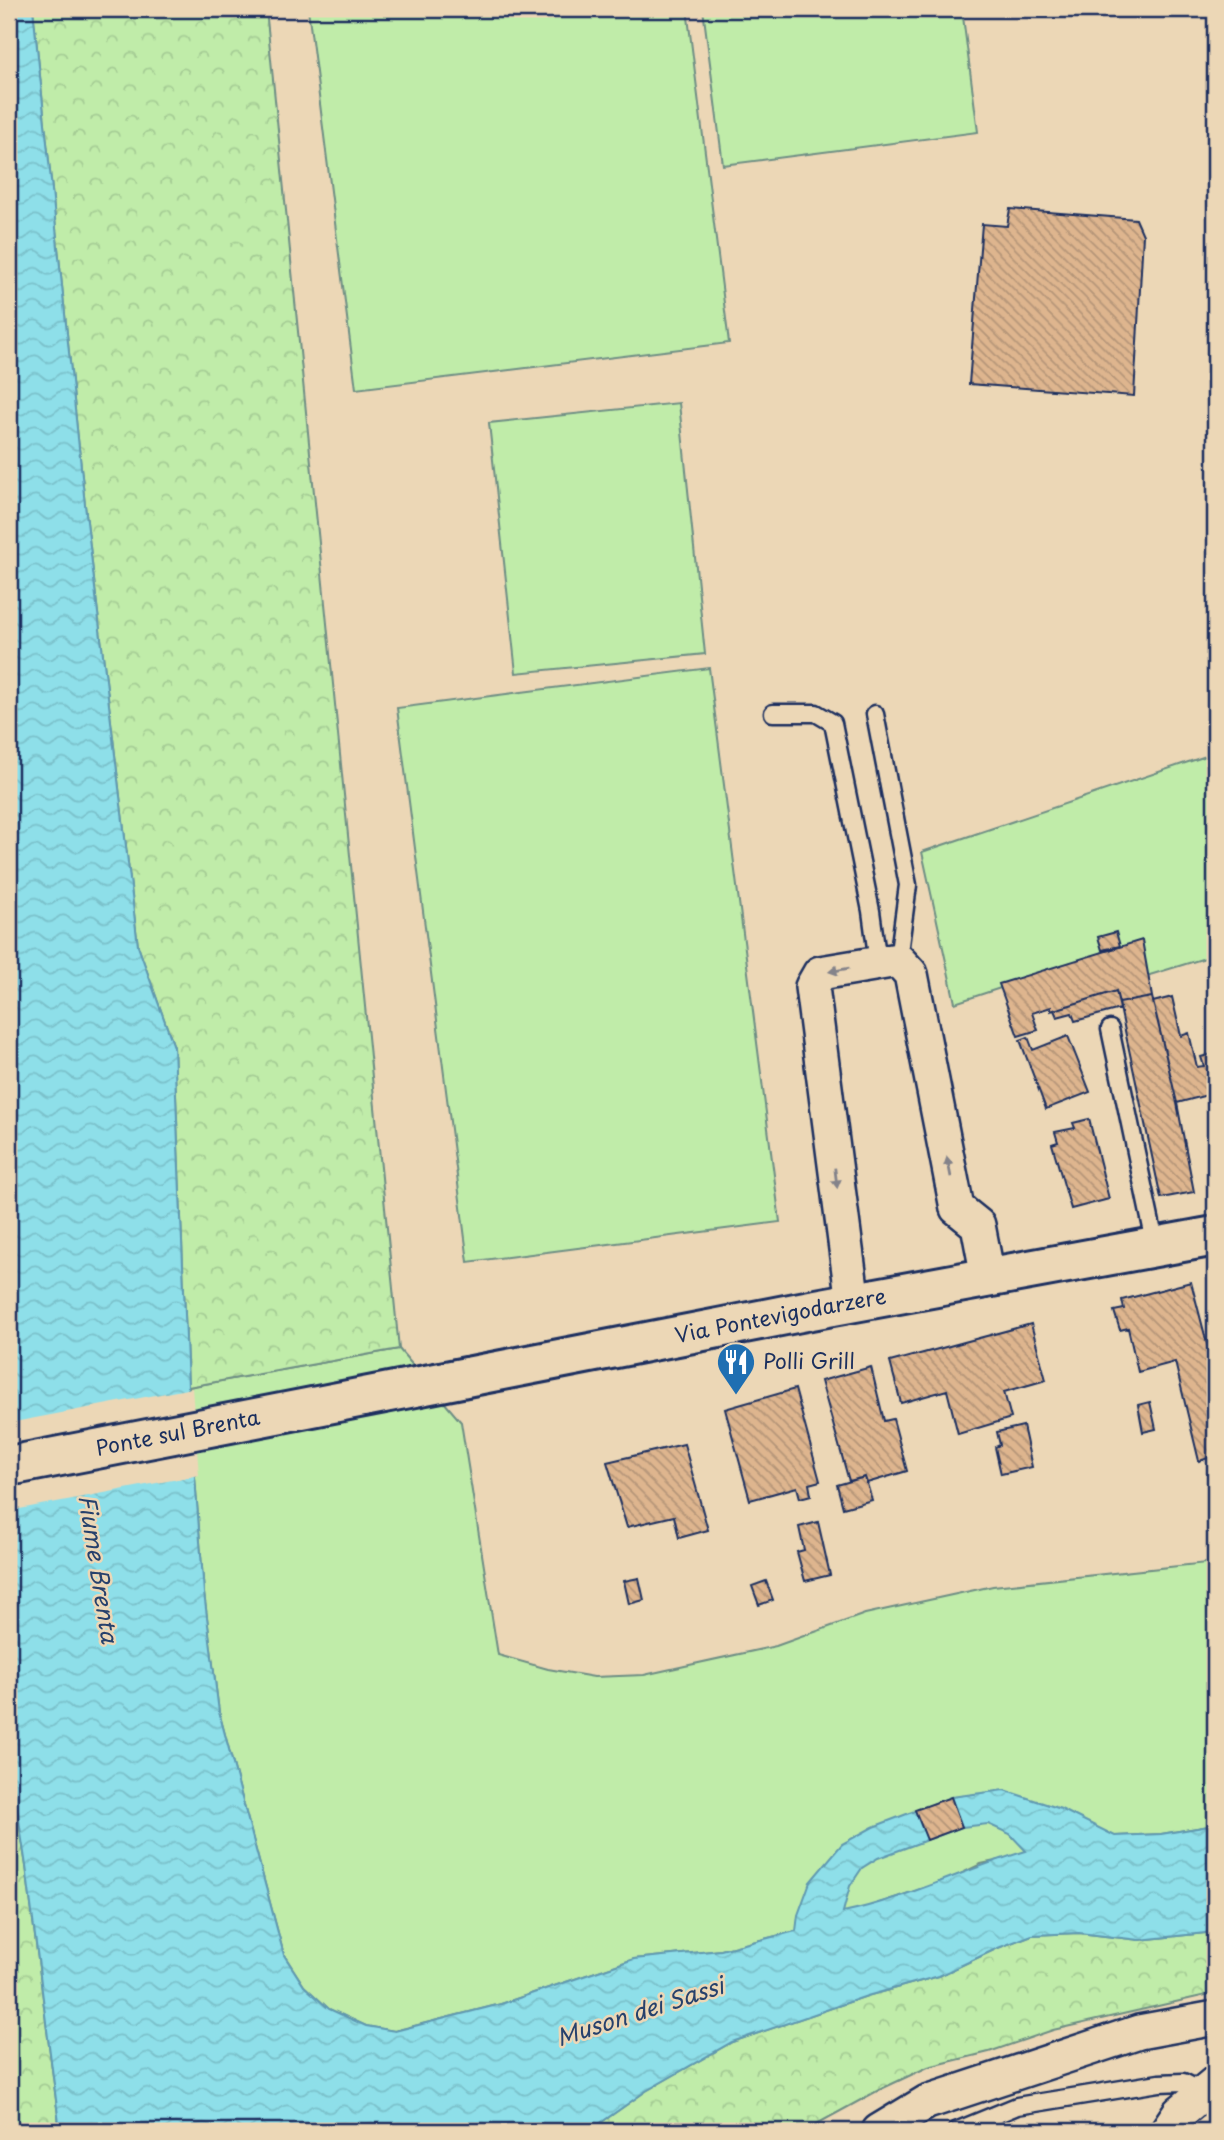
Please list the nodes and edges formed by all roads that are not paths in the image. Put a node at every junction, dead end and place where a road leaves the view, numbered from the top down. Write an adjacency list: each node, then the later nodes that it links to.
1 (773, 713): 3 (lane)
2 (875, 714): 3 (lane)
3 (888, 961): 7 (street, one-way to 3); 8 (street, one-way to 8)
4 (1110, 1029): 6 (lane)
5 (1215, 1236): 6 (main road, Via Pontevigodarzere)
6 (1156, 1247): 7 (main road, Via Pontevigodarzere)
7 (988, 1277): 8 (main road, Via Pontevigodarzere)
8 (853, 1303): 9 (main road, Via Pontevigodarzere)
9 (346, 1402): 10 (main road, Ponte sul Brenta)
10 (9, 1466)
11 (1215, 2018): 13 (street)
12 (1209, 2088): 14 (lane); 15 (street)
13 (878, 2131)
14 (956, 2131)
15 (1167, 2131)

